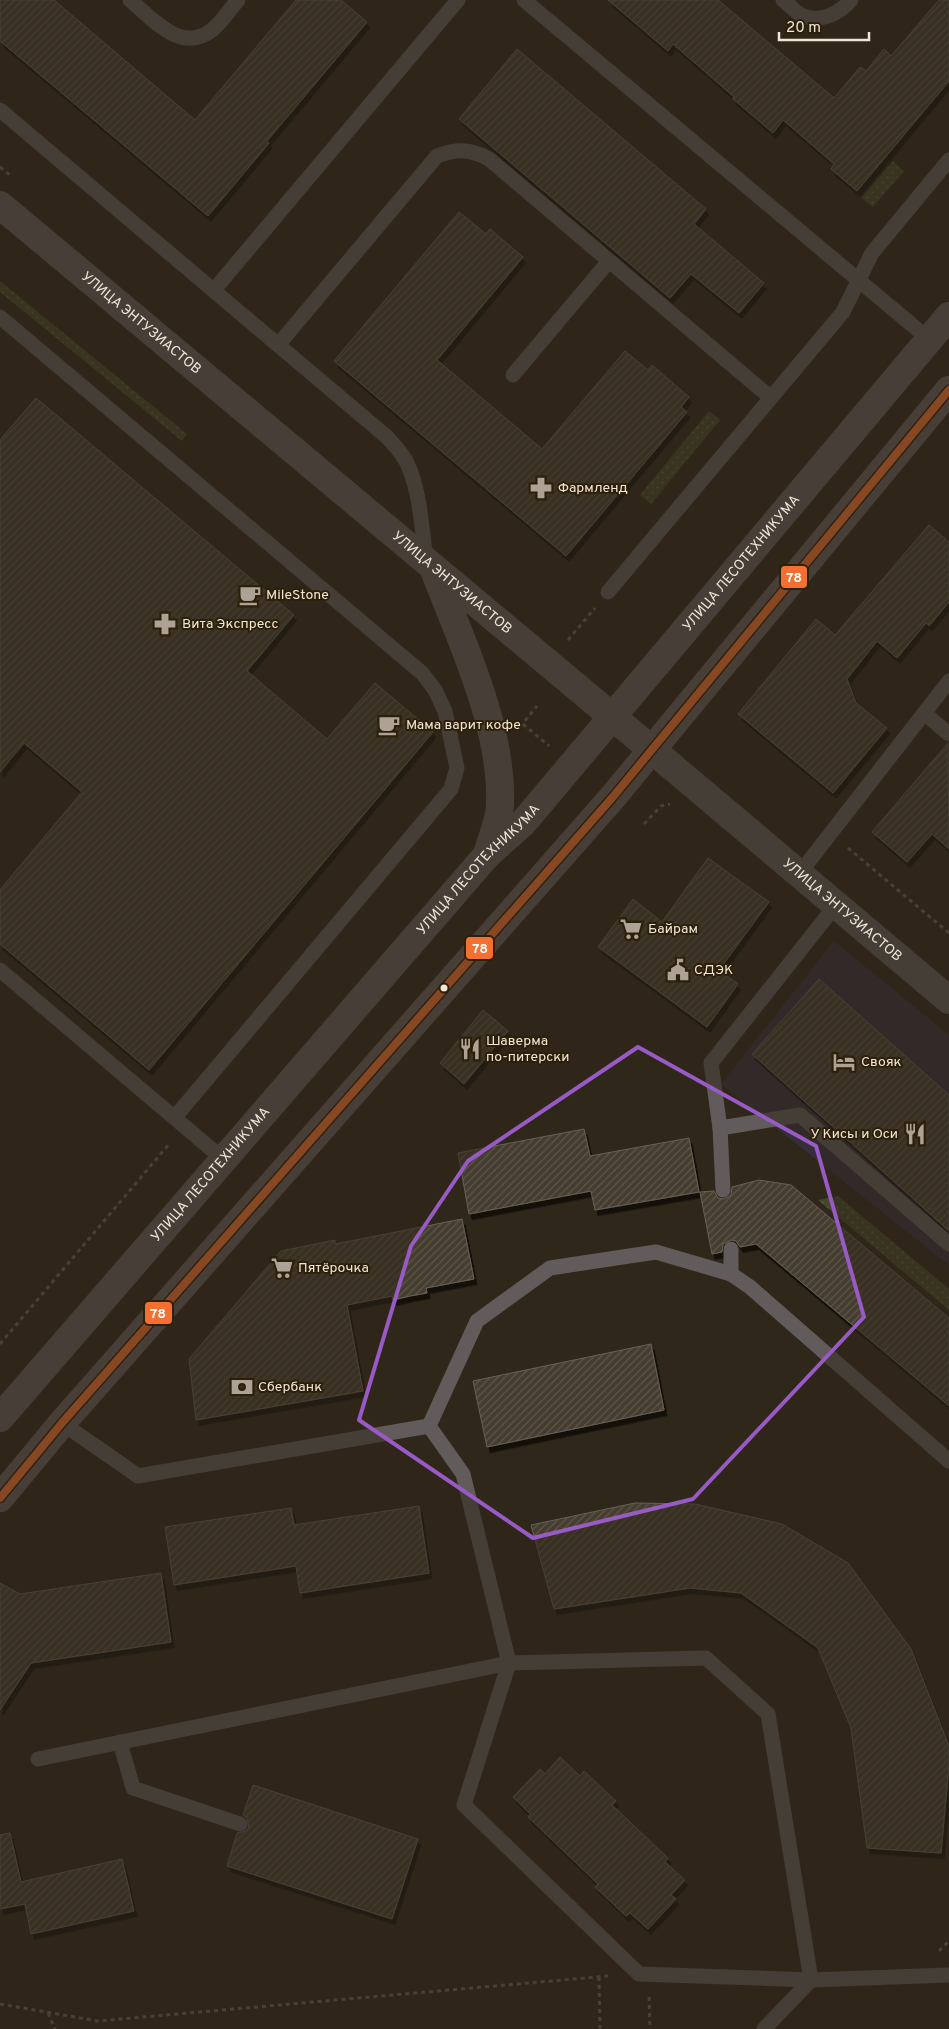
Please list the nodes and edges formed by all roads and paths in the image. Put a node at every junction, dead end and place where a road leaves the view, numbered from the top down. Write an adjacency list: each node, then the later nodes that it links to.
1 (130, 0): 2 (lane)
2 (238, 0)
3 (458, 0): 12 (lane)
4 (524, 0): 11 (lane)
5 (783, 0): 6 (lane)
6 (851, 0)
7 (0, 110): 12 (lane)
8 (949, 160): 11 (lane)
9 (0, 205): 20 (main road, УЛИЦА ЭНТУЗИАСТОВ)
10 (609, 261): 16 (lane); 17 (lane); 19 (lane)
11 (858, 282): 15 (lane); 19 (lane)
12 (214, 290): 16 (lane)
13 (949, 316): 15 (main road, УЛИЦА ЛЕСОТЕХНИКУМА)
14 (0, 317): 41 (lane)
15 (930, 340): 26 (main road, УЛИЦА ЛЕСОТЕХНИКУМА)
16 (278, 345): 20 (lane)
17 (513, 375)
18 (949, 390): 31 (main road)
19 (771, 398): 21 (lane)
20 (430, 565): 26 (main road, УЛИЦА ЭНТУЗИАСТОВ); 35 (main road)
21 (608, 592): 22 (path)
22 (568, 640)
23 (949, 681): 25 (lane)
24 (537, 706): 27 (path)
25 (924, 713): 29 (lane); 36 (lane)
26 (612, 716): 31 (main road, УЛИЦА ЭНТУЗИАСТОВ); 35 (main road, УЛИЦА ЛЕСОТЕХНИКУМА)
27 (523, 724): 28 (path); 30 (path)
28 (517, 731)
29 (949, 734)
30 (550, 747)
31 (651, 750): 36 (street, УЛИЦА ЭНТУЗИАСТОВ); 49 (main road)
32 (675, 806): 33 (path)
33 (644, 824)
34 (844, 845): 38 (path)
35 (487, 856): 43 (main road, УЛИЦА ЛЕСОТЕХНИКУМА)
36 (799, 874): 37 (street, УЛИЦА ЭНТУЗИАСТОВ)
37 (836, 905): 40 (street, УЛИЦА ЭНТУЗИАСТОВ); 42 (lane)
38 (949, 934)
39 (0, 970): 41 (lane)
40 (949, 1000)
41 (175, 1117): 43 (lane)
42 (720, 1128): 44 (lane); 45 (lane)
43 (223, 1159): 48 (main road, УЛИЦА ЛЕСОТЕХНИКУМА)
44 (723, 1190)
45 (949, 1244)
46 (731, 1249): 47 (lane)
47 (731, 1274): 50 (lane); 51 (lane)
48 (0, 1418)
49 (62, 1423): 50 (lane); 52 (main road)
50 (428, 1426): 53 (lane)
51 (949, 1461)
52 (0, 1498)
53 (509, 1663): 54 (lane); 57 (lane); 60 (lane)
54 (120, 1742): 55 (lane); 56 (lane)
55 (38, 1759)
56 (240, 1824)
57 (644, 1974): 59 (path); 60 (lane); 65 (path)
58 (949, 1976): 60 (lane)
59 (599, 1977): 62 (path); 64 (path)
60 (811, 1980): 66 (lane)
61 (0, 2004): 62 (path)
62 (48, 2012): 63 (path)
63 (55, 2029)
64 (600, 2029)
65 (650, 2029)
66 (764, 2029)

